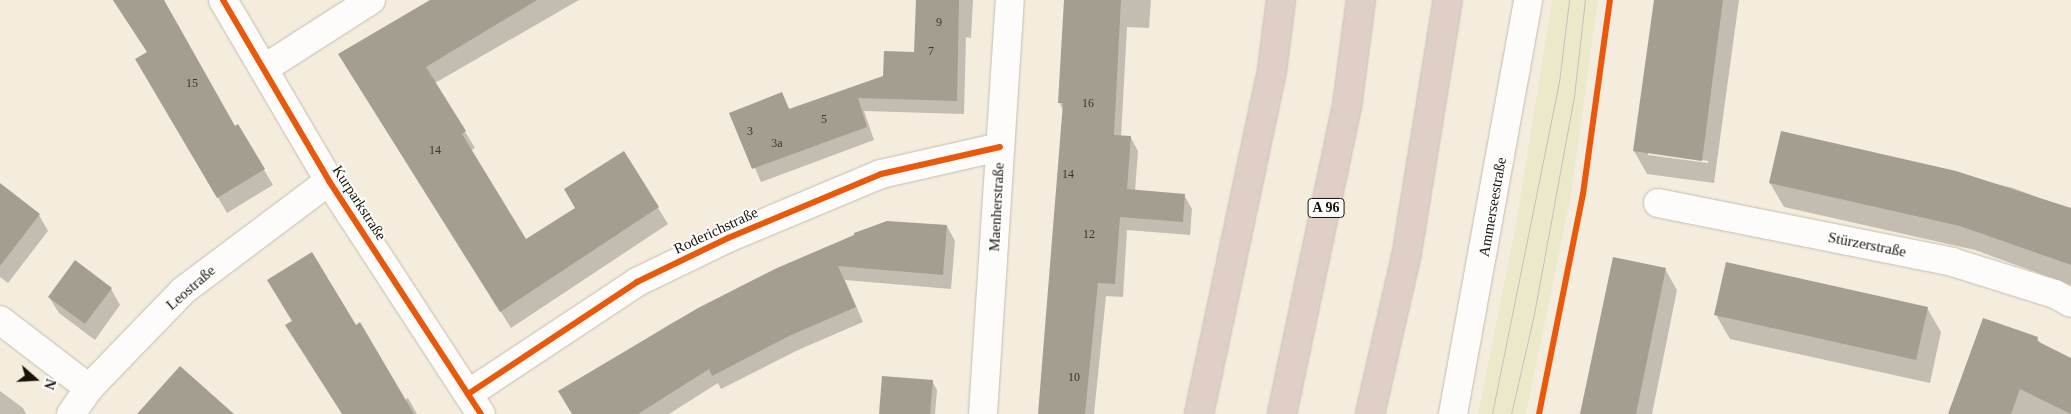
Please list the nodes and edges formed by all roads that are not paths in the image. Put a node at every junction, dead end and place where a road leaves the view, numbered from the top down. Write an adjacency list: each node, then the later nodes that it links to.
1 (223, 0): 8 (street, Kurparkstraße)
2 (371, 0): 8 (street)
3 (1010, 0): 9 (street, Maenherstraße)
4 (1281, 0): 18 (highway)
5 (1361, 0): 19 (highway, A 96)
6 (1448, 0): 20 (highway)
7 (1528, 0): 21 (street, Ammerseestraße)
8 (265, 68): 10 (street, Kurparkstraße)
9 (1000, 147): 15 (street, Roderichstraße); 17 (street, Maenherstraße)
10 (329, 181): 14 (street, Leostraße); 15 (street, Kurparkstraße)
11 (1658, 203): 12 (street, Stürzerstraße)
12 (2071, 303)
13 (0, 320): 14 (street)
14 (88, 388): 16 (street, Leostraße)
15 (475, 404)
16 (71, 414)
17 (983, 414)
18 (1199, 414)
19 (1282, 414)
20 (1370, 414)
21 (1453, 414)

